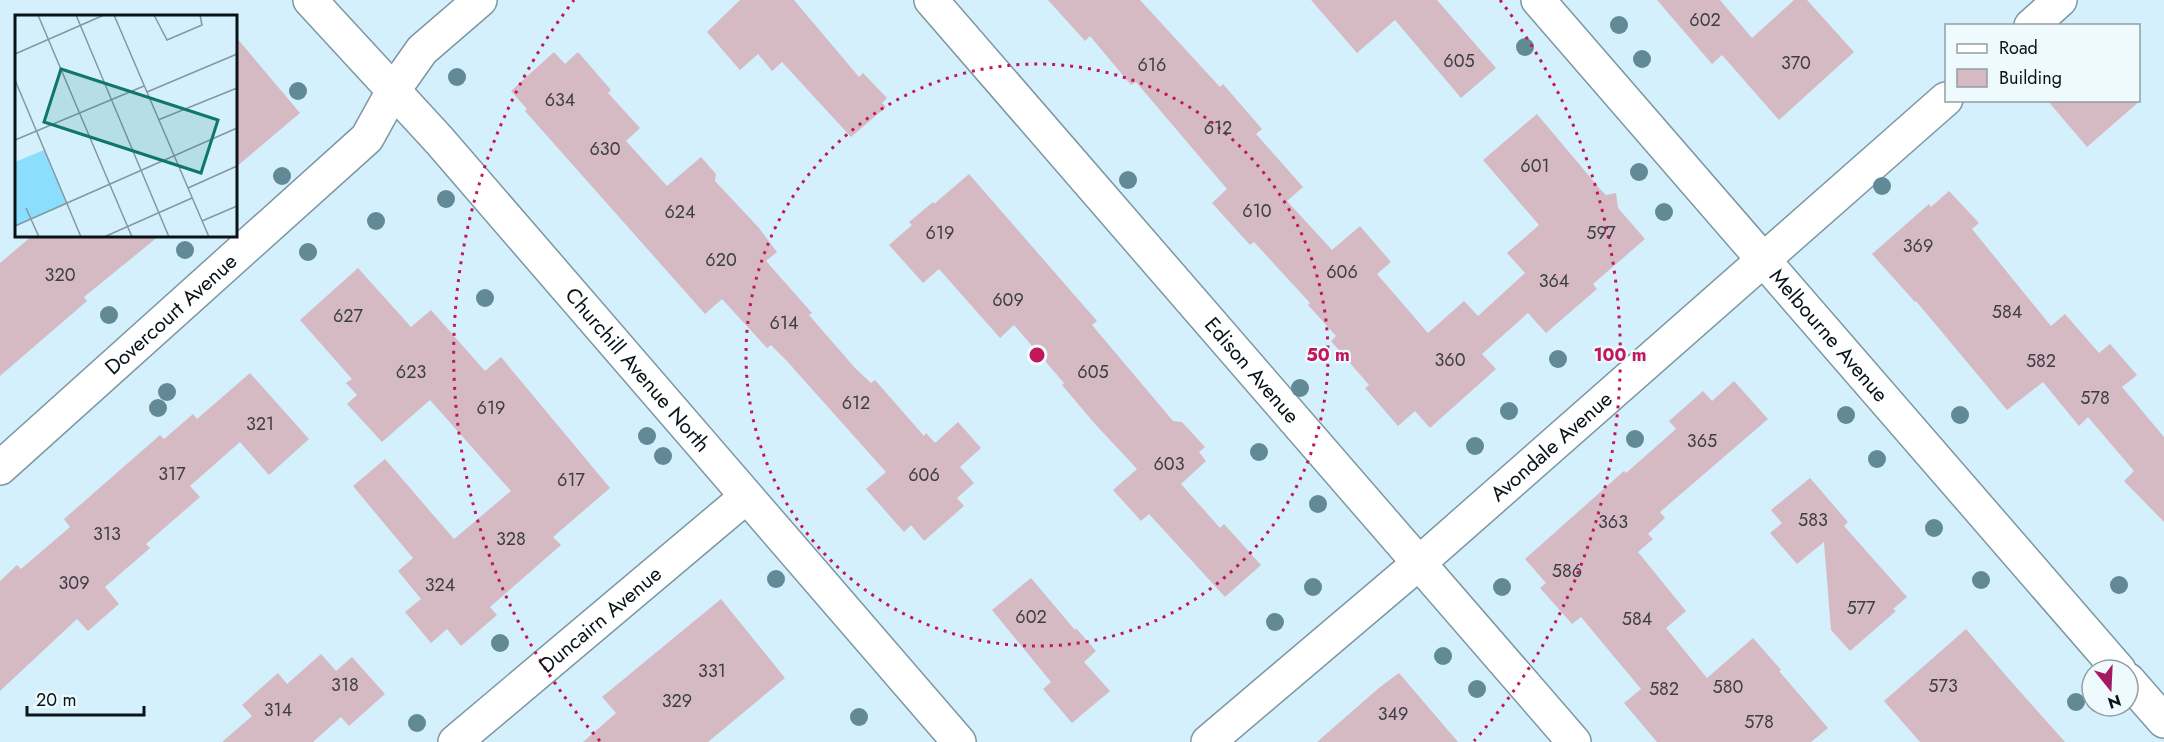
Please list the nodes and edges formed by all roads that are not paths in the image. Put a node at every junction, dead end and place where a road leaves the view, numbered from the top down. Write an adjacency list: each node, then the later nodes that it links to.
1 (310, 0): 7 (street, Churchill Avenue North)
2 (480, 0): 7 (street, Dovercourt Avenue)
3 (931, 0): 12 (street, Edison Avenue)
4 (1538, 0): 9 (street, Melbourne Avenue)
5 (2060, 0): 6 (street)
6 (2033, 24)
7 (393, 91): 10 (street, Dovercourt Avenue); 11 (street, Churchill Avenue North)
8 (1945, 101): 9 (street, Avondale Avenue)
9 (1763, 260): 12 (street, Avondale Avenue); 13 (street, Melbourne Avenue)
10 (0, 468)
11 (746, 496): 16 (street, Duncairn Avenue); 17 (street, Churchill Avenue North)
12 (1419, 563): 18 (street, Avondale Avenue); 19 (street, Edison Avenue)
13 (2110, 658)
14 (2140, 694): 15 (street)
15 (2164, 721)
16 (455, 742)
17 (959, 742)
18 (1208, 742)
19 (1574, 742)

